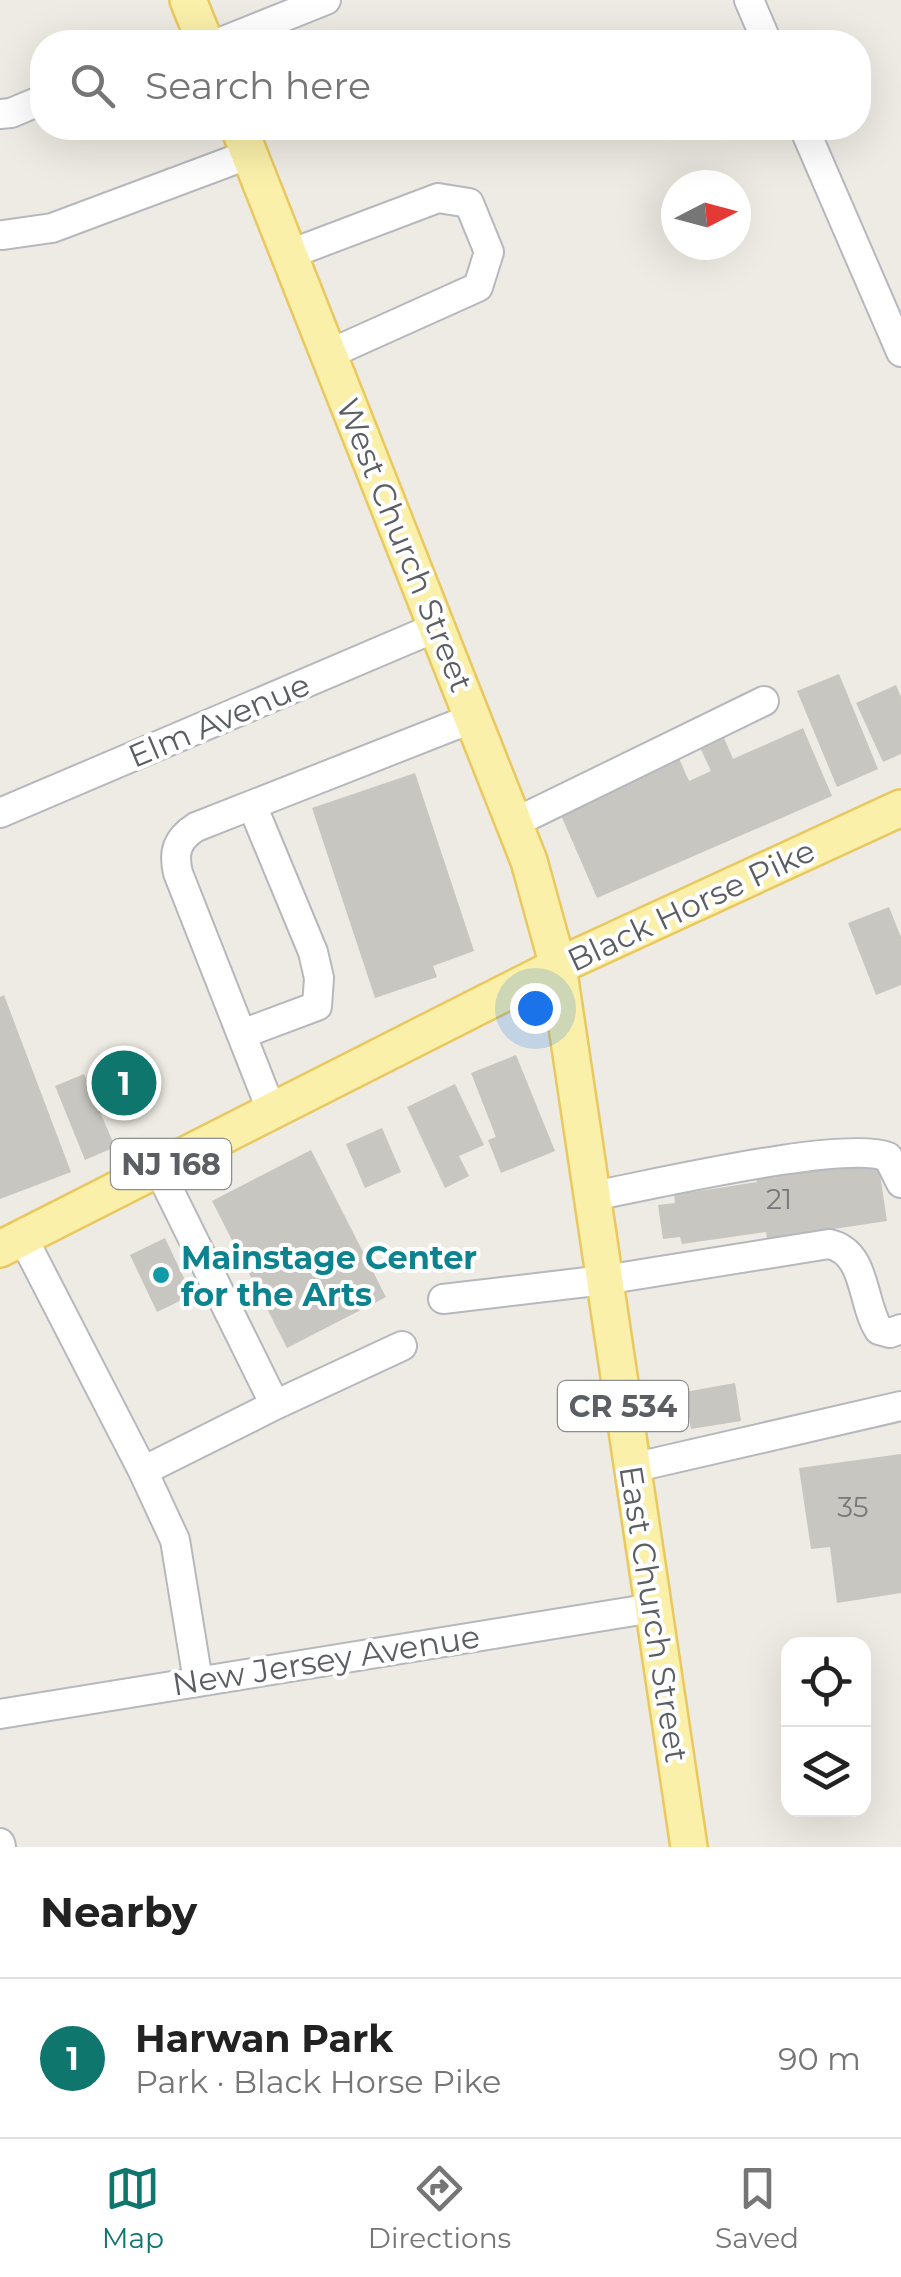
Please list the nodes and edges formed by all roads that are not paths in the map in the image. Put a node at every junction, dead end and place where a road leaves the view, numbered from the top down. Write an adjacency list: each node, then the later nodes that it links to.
1 (188, 0): 4 (main road)
2 (326, 0): 5 (street)
3 (749, 0): 6 (street)
4 (199, 30)
5 (236, 30)
6 (763, 30)
7 (30, 104): 8 (street)
8 (0, 114)
9 (809, 140): 13 (street)
10 (244, 141): 11 (street); 12 (main road, West Church Street / CR 534)
11 (3, 235)
12 (290, 254): 14 (main road, West Church Street / CR 534); 14 (street)
13 (901, 352)
14 (329, 354): 15 (main road, West Church Street / CR 534)
15 (437, 627): 17 (main road, West Church Street / CR 534); 20 (street, Elm Avenue)
16 (764, 701): 21 (street)
17 (473, 718): 18 (street); 21 (main road, West Church Street / CR 534)
18 (252, 805): 23 (street); 23 (street)
19 (901, 808): 22 (main road, Black Horse Pike / NJ 168)
20 (0, 812)
21 (514, 823): 22 (main road, West Church Street / CR 534)
22 (558, 966): 24 (main road, Black Horse Pike / NJ 168); 27 (main road, East Church Street / CR 534)
23 (242, 1034): 24 (street)
24 (272, 1112): 25 (main road, Black Horse Pike / NJ 168)
25 (160, 1170): 28 (main road, Black Horse Pike / NJ 168); 33 (street)
26 (901, 1183): 27 (street)
27 (592, 1196): 29 (main road, East Church Street / CR 534)
28 (11, 1244): 36 (street)
29 (604, 1280): 30 (street); 31 (street); 35 (main road, East Church Street / CR 534)
30 (443, 1299)
31 (901, 1329)
32 (402, 1346): 33 (street)
33 (275, 1405): 36 (street)
34 (901, 1406): 35 (street)
35 (632, 1468): 37 (main road, East Church Street / CR 534)
36 (142, 1470): 38 (street)
37 (653, 1608): 38 (street, New Jersey Avenue); 40 (main road, East Church Street / CR 534)
38 (198, 1680): 39 (street, New Jersey Avenue)
39 (0, 1714)
40 (689, 1847)

